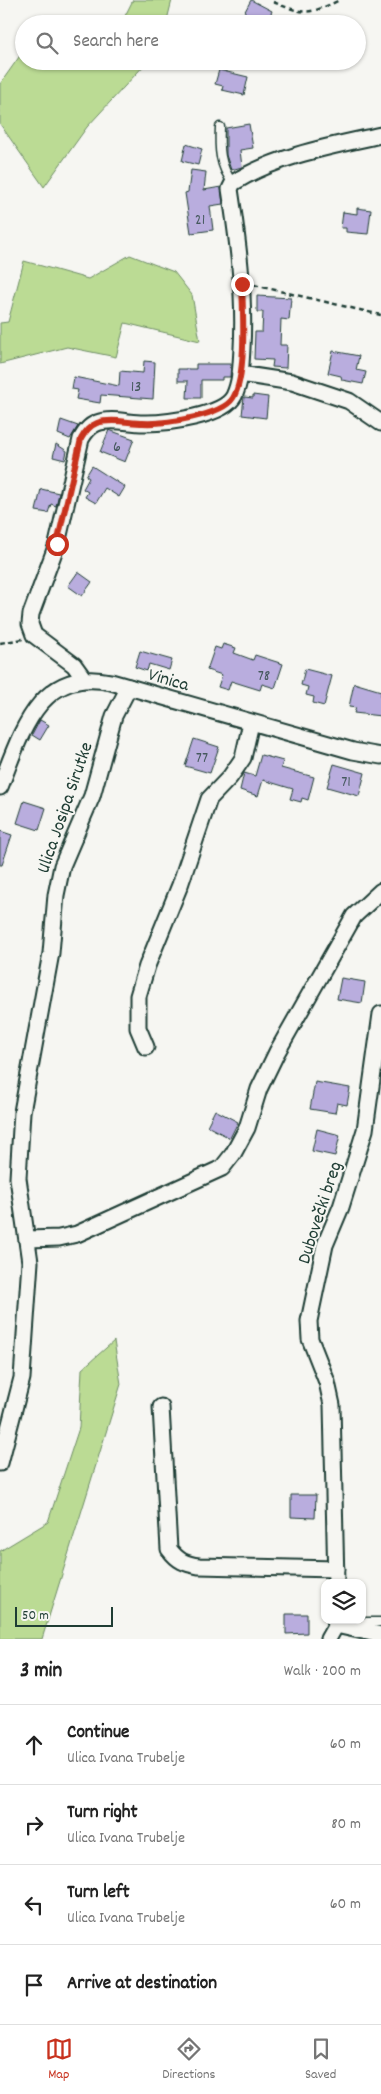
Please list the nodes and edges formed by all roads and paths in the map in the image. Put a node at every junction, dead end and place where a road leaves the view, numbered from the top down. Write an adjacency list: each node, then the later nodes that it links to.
1 (340, 0): 2 (path)
2 (273, 2)
3 (220, 127): 5 (lane)
4 (381, 135): 5 (street)
5 (233, 183): 6 (street)
6 (242, 284): 7 (path); 8 (street)
7 (381, 315)
8 (240, 374): 9 (street); 10 (street)
9 (381, 423)
10 (34, 635): 11 (path); 12 (street)
11 (0, 643)
12 (84, 679): 13 (street, Vinica); 16 (street, Vinica)
13 (129, 687): 14 (street, Vinica); 20 (street, Ulica Josipa Sirutke)
14 (251, 723): 15 (street, Vinica); 19 (street)
15 (381, 756)
16 (0, 787)
17 (381, 891): 20 (street)
18 (381, 1014): 23 (street, Dubovečki breg)
19 (146, 1047)
20 (28, 1239): 22 (street, Ulica Josipa Sirutke)
21 (161, 1407): 23 (street, Dubovečki breg)
22 (0, 1463)
23 (336, 1576)
24 (381, 1622): 27 (lane)
25 (336, 1624): 29 (street)
26 (338, 1624): 27 (street)
27 (353, 1630): 28 (street)
28 (381, 1635)
29 (328, 1639)

